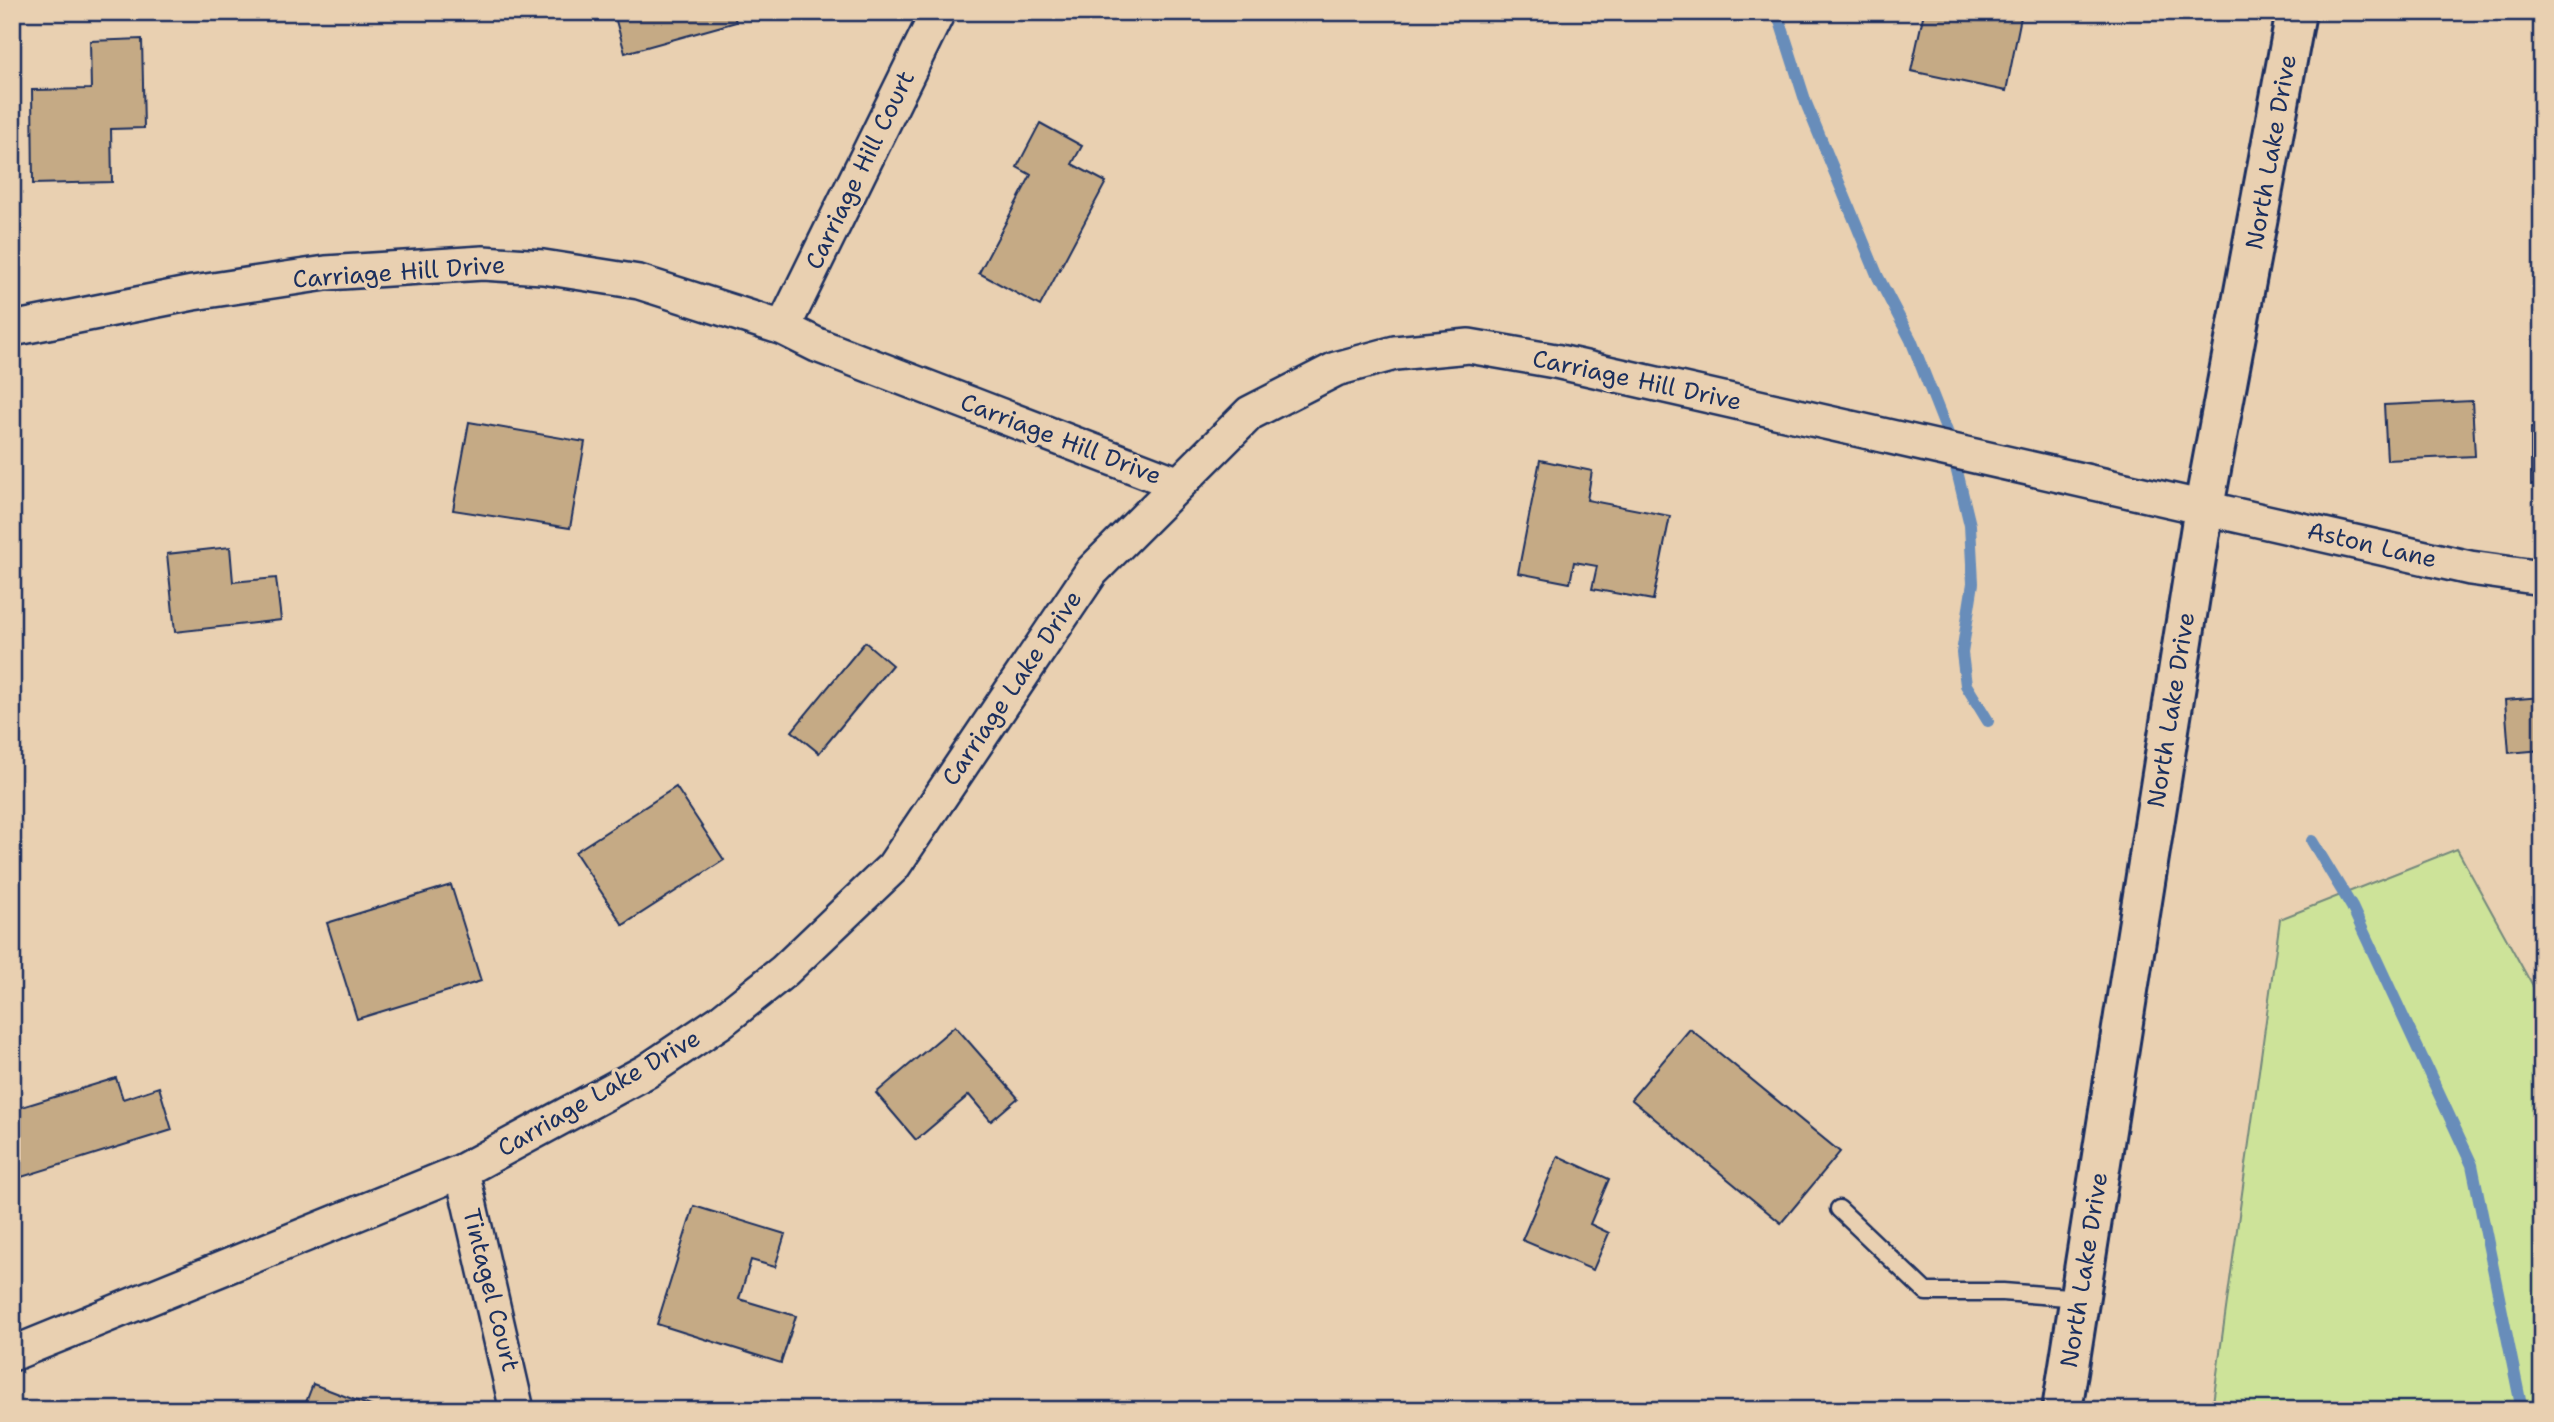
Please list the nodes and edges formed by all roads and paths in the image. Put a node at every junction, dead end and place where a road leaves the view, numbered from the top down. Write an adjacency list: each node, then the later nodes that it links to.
1 (938, 12): 3 (street, Carriage Hill Court)
2 (2296, 12): 6 (main road, North Lake Drive)
3 (783, 328): 4 (street, Carriage Hill Drive); 5 (street, Carriage Hill Drive)
4 (12, 329)
5 (1179, 484): 6 (street, Carriage Hill Drive); 8 (street, Carriage Lake Drive)
6 (2204, 507): 7 (street, Aston Lane); 10 (main road, North Lake Drive)
7 (2542, 578)
8 (462, 1171): 11 (street, Carriage Lake Drive); 12 (street, Tintagel Court)
9 (1839, 1209): 10 (lane)
10 (2080, 1298): 13 (main road, North Lake Drive)
11 (12, 1354)
12 (517, 1410)
13 (2062, 1410)

